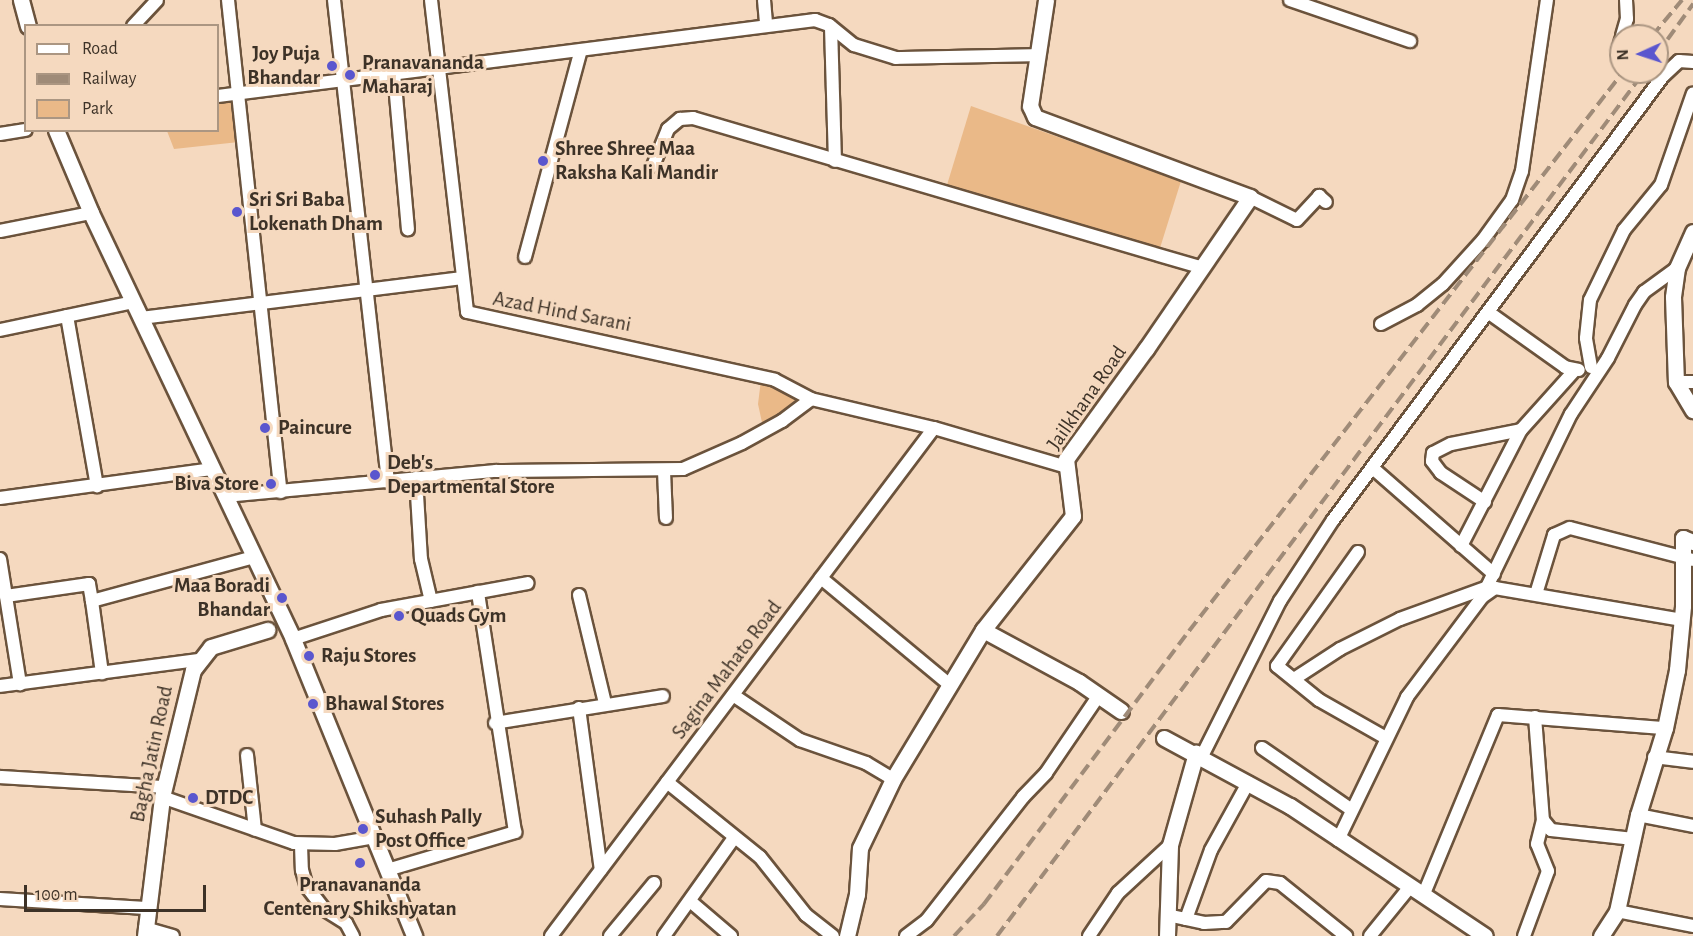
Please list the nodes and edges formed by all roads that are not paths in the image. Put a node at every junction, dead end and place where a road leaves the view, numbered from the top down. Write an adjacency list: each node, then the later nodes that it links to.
1 (21, 0): 11 (street)
2 (157, 0): 12 (street)
3 (228, 0): 23 (street)
4 (334, 0): 22 (street)
5 (431, 0): 20 (street, Azad Hind Sarani)
6 (764, 0): 14 (street)
7 (1046, 0): 18 (street)
8 (1290, 0): 16 (street)
9 (1547, 0): 47 (street)
10 (1626, 0): 13 (street)
11 (27, 24)
12 (134, 24)
13 (1623, 24)
14 (766, 25): 15 (street); 17 (street)
15 (831, 27): 18 (street); 29 (street)
16 (1410, 41)
17 (581, 50): 20 (street); 37 (street)
18 (1037, 55): 31 (street)
19 (1693, 62): 44 (street)
20 (438, 66): 21 (street); 40 (street, Azad Hind Sarani)
21 (394, 74): 22 (street); 34 (street)
22 (343, 80): 23 (street); 41 (street)
23 (238, 93): 25 (street); 43 (street)
24 (1693, 93): 50 (street)
25 (219, 96)
26 (24, 130): 28 (street)
27 (57, 132): 33 (street)
28 (0, 134)
29 (835, 161): 30 (street); 38 (street)
30 (653, 166)
31 (1250, 197): 32 (street); 38 (street, Jailkhana Road)
32 (1326, 202)
33 (91, 213): 35 (street); 42 (street)
34 (408, 229)
35 (0, 231)
36 (1693, 232): 39 (street)
37 (525, 257)
38 (1203, 268): 58 (street, Jailkhana Road)
39 (1677, 268): 49 (street); 52 (street)
40 (463, 278): 41 (street); 54 (street, Azad Hind Sarani)
41 (367, 290): 43 (street); 63 (street)
42 (134, 302): 45 (street); 46 (street)
43 (260, 303): 46 (street); 65 (street)
44 (1488, 312): 51 (street); 60 (street)
45 (67, 316): 48 (street); 64 (street)
46 (141, 318): 59 (street)
47 (1381, 324)
48 (0, 330)
49 (1608, 358): 50 (street); 76 (street)
50 (1591, 367): 51 (street)
51 (1574, 370): 57 (street)
52 (1676, 382): 53 (street); 55 (street)
53 (1693, 382)
54 (811, 399): 56 (street); 61 (street)
55 (1693, 410)
56 (934, 428): 58 (street); 77 (street, Sagina Mahato Road)
57 (1521, 430): 68 (street); 68 (street)
58 (1064, 466): 89 (street, Jailkhana Road)
59 (213, 469): 64 (street); 66 (street)
60 (1375, 470): 71 (street); 109 (street)
61 (664, 471): 62 (street); 69 (street)
62 (416, 478): 63 (street); 85 (street)
63 (388, 482): 65 (street)
64 (97, 486): 67 (street)
65 (281, 492): 66 (street)
66 (225, 496): 73 (street)
67 (0, 498)
68 (1485, 502): 71 (street)
69 (666, 518)
70 (1690, 539): 87 (street)
71 (1461, 546): 76 (street)
72 (1358, 552): 93 (street)
73 (254, 557): 84 (street); 86 (street)
74 (0, 559): 83 (street)
75 (1693, 560): 82 (street)
76 (1494, 574): 80 (street)
77 (821, 578): 95 (street); 97 (street, Sagina Mahato Road)
78 (528, 583): 79 (street)
79 (478, 592): 85 (street); 104 (street)
80 (1485, 592): 82 (street); 93 (street); 107 (street)
81 (579, 594): 100 (street)
82 (1536, 594): 87 (street)
83 (6, 596): 84 (street); 94 (street)
84 (92, 601): 92 (street)
85 (431, 601): 90 (street)
86 (276, 604): 88 (street); 90 (street)
87 (1682, 620): 105 (street)
88 (267, 630): 90 (street); 91 (street)
89 (983, 630): 95 (street, Jailkhana Road); 98 (street)
90 (293, 639): 123 (street)
91 (198, 660): 92 (street); 117 (street, Bagha Jatin Road)
92 (102, 673): 94 (street)
93 (1294, 679): 107 (street)
94 (20, 684): 96 (street)
95 (950, 685): 114 (street, Jailkhana Road)
96 (0, 686)
97 (733, 695): 114 (street); 115 (street, Sagina Mahato Road)
98 (1099, 695): 102 (street); 151 (street)
99 (663, 696): 100 (street)
100 (604, 703): 101 (street)
101 (579, 708): 104 (street); 130 (street)
102 (1121, 711)
103 (1535, 717): 105 (street); 120 (street); 133 (street)
104 (495, 723): 129 (street)
105 (1665, 728): 111 (street)
106 (1164, 738): 109 (street)
107 (1386, 738): 118 (street)
108 (1262, 748): 118 (street)
109 (1198, 754): 116 (street); 128 (street)
110 (247, 755): 122 (street)
111 (1654, 757): 112 (street); 119 (street)
112 (1693, 762)
113 (0, 777): 117 (street)
114 (893, 779): 150 (street, Jailkhana Road)
115 (667, 782): 124 (street); 130 (street, Sagina Mahato Road)
116 (1248, 783): 126 (street); 139 (street)
117 (163, 792): 122 (street); 136 (street, Bagha Jatin Road)
118 (1352, 810): 126 (street)
119 (1638, 815): 121 (street); 125 (street)
120 (1543, 820): 125 (street); 157 (street)
121 (1693, 826)
122 (255, 830): 127 (street)
123 (374, 837): 127 (street); 129 (street)
124 (734, 837): 135 (street); 149 (street)
125 (1634, 839): 137 (street)
126 (1338, 840): 132 (street)
127 (301, 844): 143 (street)
128 (1170, 845): 138 (street); 152 (street)
129 (387, 870): 144 (street)
130 (602, 870): 145 (street, Sagina Mahato Road)
131 (654, 883): 146 (street)
132 (1409, 888): 133 (street); 155 (street)
133 (1423, 896): 156 (street)
134 (0, 899): 136 (street)
135 (690, 902): 147 (street); 148 (street)
136 (146, 908): 141 (street, Bagha Jatin Road)
137 (1617, 911): 140 (street); 158 (street)
138 (1167, 915): 139 (street); 153 (street)
139 (1186, 919): 154 (street)
140 (1693, 926)
141 (145, 932): 142 (street)
142 (173, 936)
143 (353, 936)
144 (414, 936)
145 (551, 936)
146 (610, 936)
147 (664, 936)
148 (731, 936)
149 (833, 936)
150 (847, 936)
151 (906, 936)
152 (1089, 936)
153 (1167, 936)
154 (1346, 936)
155 (1370, 936)
156 (1485, 936)
157 (1524, 936)
158 (1601, 936)

